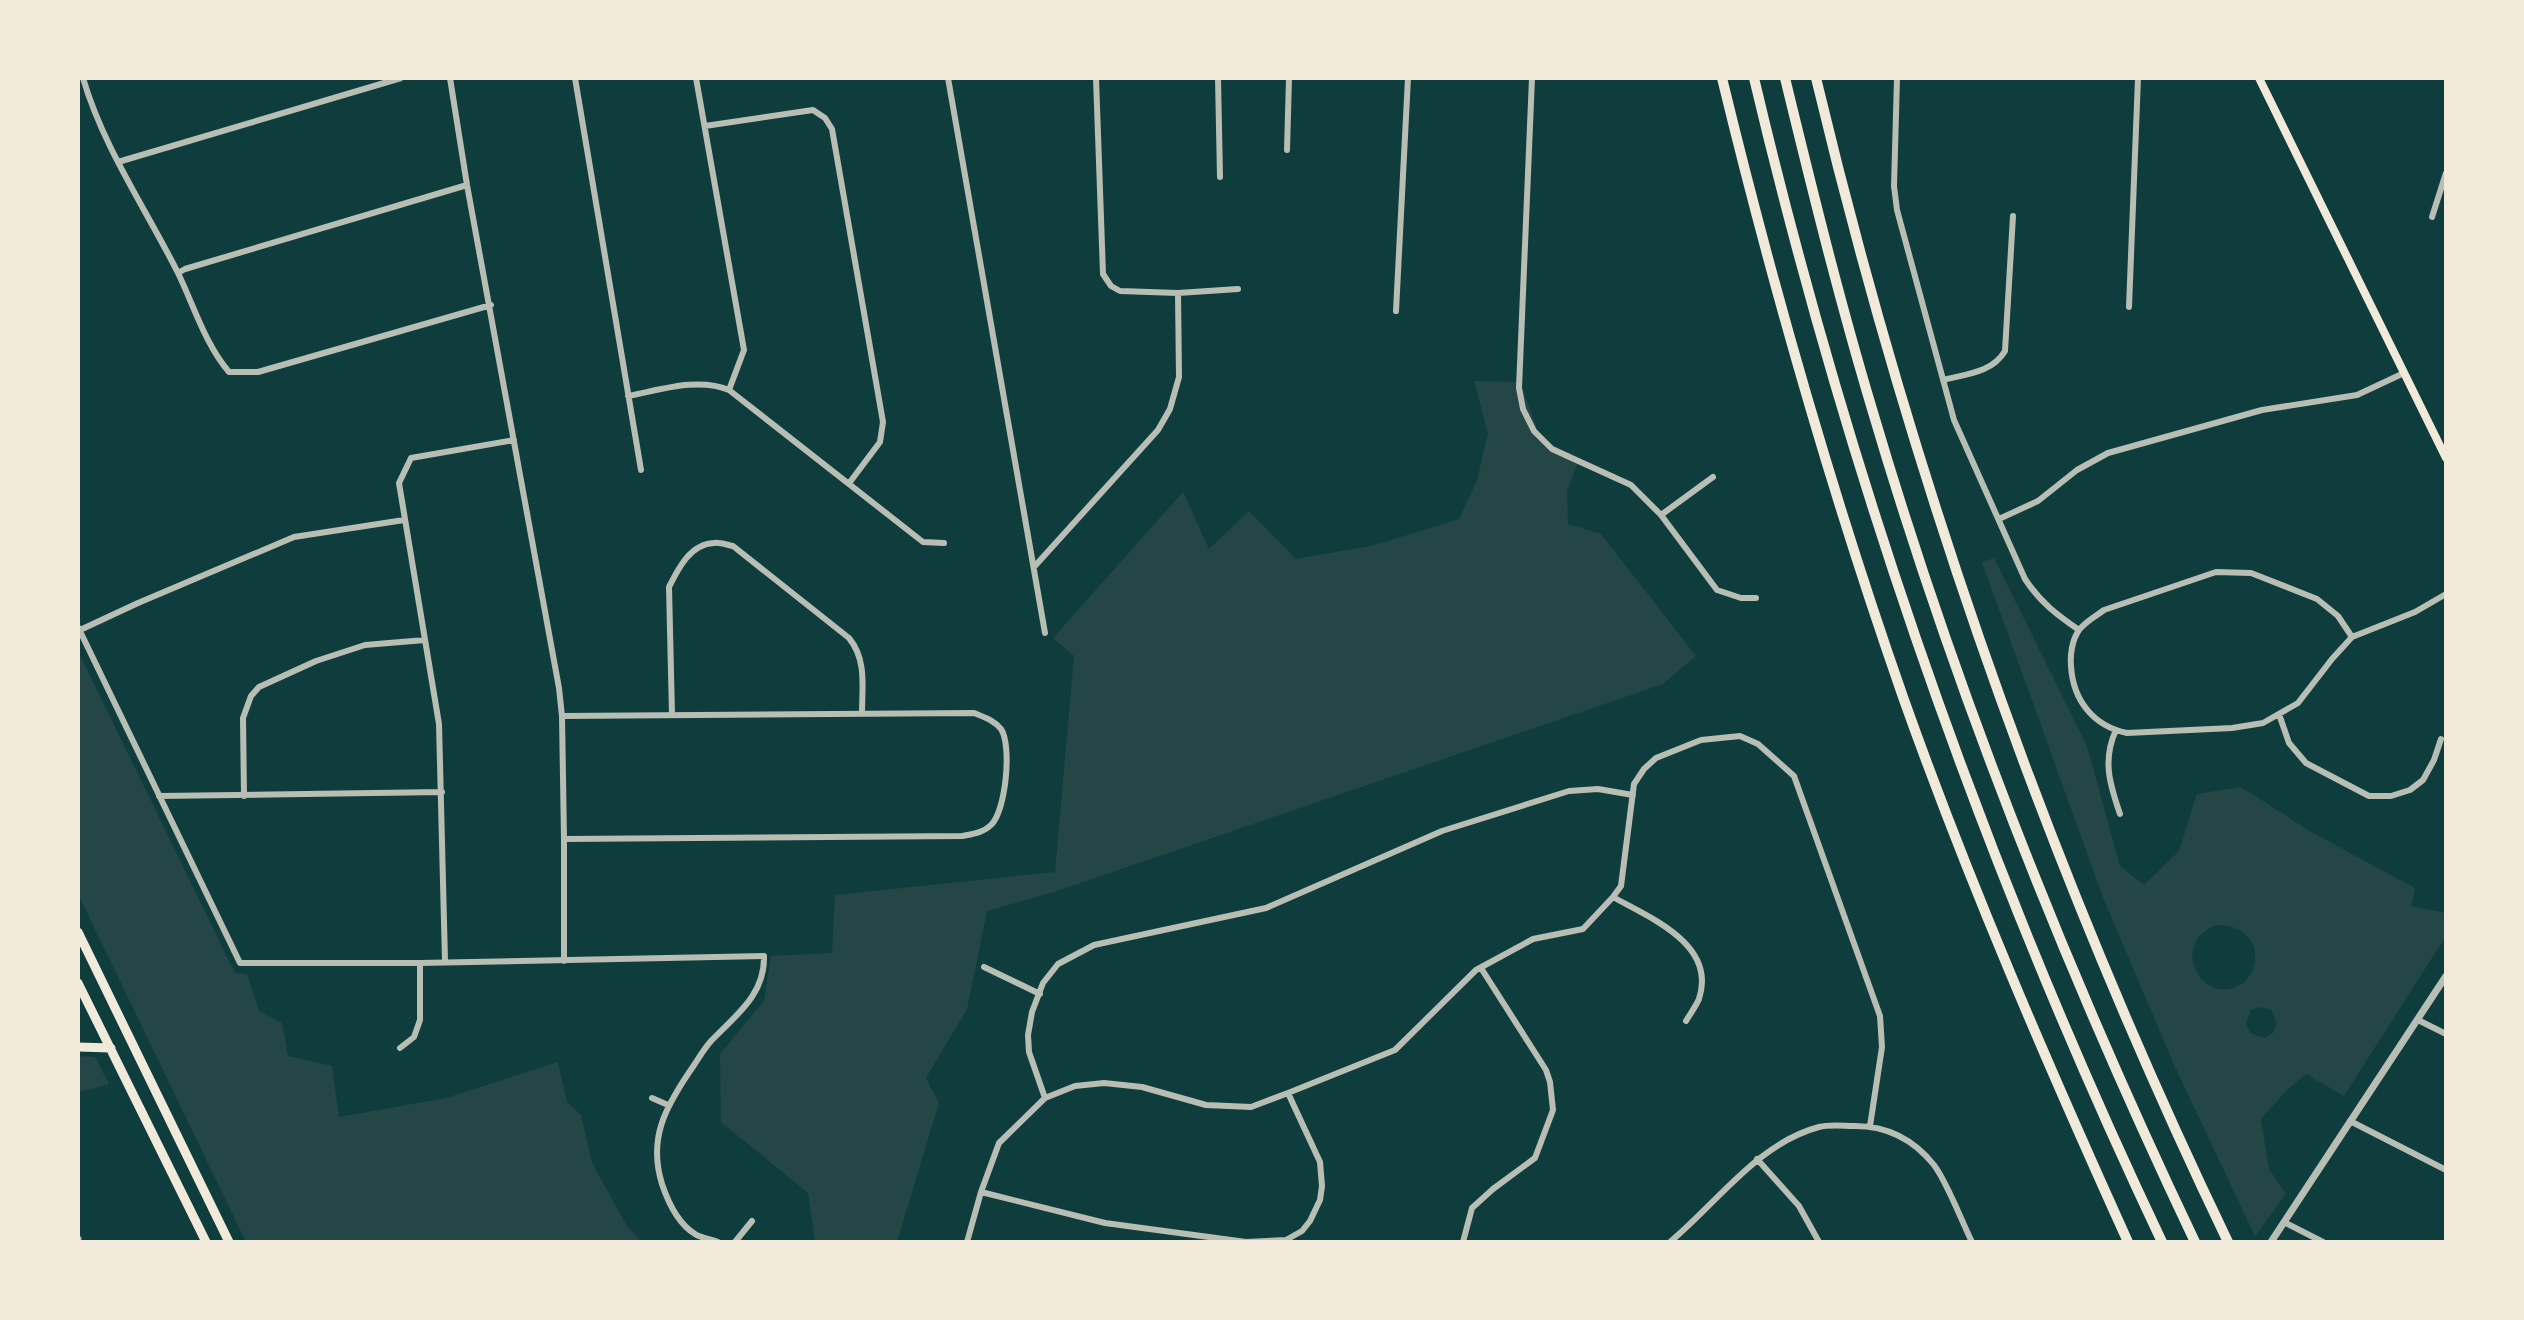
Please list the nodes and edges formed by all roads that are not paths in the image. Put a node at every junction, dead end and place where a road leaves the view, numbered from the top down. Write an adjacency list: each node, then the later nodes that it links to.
1 (83, 78): 21 (street)
2 (401, 78): 21 (street)
3 (450, 78): 24 (street)
4 (575, 78): 36 (street)
5 (696, 78): 19 (street)
6 (948, 78): 46 (street)
7 (1096, 78): 29 (street)
8 (1218, 78): 23 (street)
9 (1289, 78): 20 (street)
10 (1408, 78): 32 (street)
11 (1532, 78): 42 (street)
12 (1722, 78): 103 (highway)
13 (1754, 78): 104 (highway)
14 (1785, 78): 105 (highway)
15 (1816, 78): 106 (highway)
16 (1897, 78): 34 (street)
17 (2138, 78): 31 (street)
18 (2259, 78): 33 (main road)
19 (705, 126): 35 (street); 41 (street)
20 (1287, 150)
21 (118, 162): 27 (street)
22 (2446, 173): 26 (street)
23 (1220, 177)
24 (467, 185): 27 (street); 30 (street)
25 (2013, 216): 34 (street)
26 (2432, 217)
27 (178, 273): 30 (street)
28 (1238, 289): 29 (street)
29 (1178, 293): 46 (street)
30 (491, 305): 37 (street)
31 (2129, 307)
32 (1396, 311)
33 (2404, 373): 38 (main road); 43 (street)
34 (1943, 380): 43 (street)
35 (729, 390): 36 (street); 41 (street)
36 (628, 396): 39 (street)
37 (514, 440): 44 (street); 57 (street)
38 (2446, 458)
39 (641, 470)
40 (1713, 477): 42 (street)
41 (850, 482): 45 (street)
42 (1661, 515): 48 (street)
43 (1999, 519): 50 (street)
44 (404, 520): 49 (street); 53 (street)
45 (944, 543)
46 (1034, 567): 51 (street)
47 (2446, 594): 52 (street)
48 (1756, 598)
49 (79, 629): 62 (street)
50 (2079, 630): 52 (street); 58 (street)
51 (1045, 633)
52 (2352, 637): 55 (street)
53 (425, 640): 60 (street); 63 (street)
54 (862, 714): 56 (street); 56 (street); 65 (street)
55 (2279, 714): 58 (street); 59 (street)
56 (672, 715): 57 (street)
57 (562, 716): 65 (street)
58 (2116, 730): 64 (street)
59 (2441, 739)
60 (442, 792): 63 (street); 68 (street)
61 (1633, 795): 66 (street); 75 (street); 87 (street)
62 (159, 796): 63 (street); 70 (street)
63 (244, 796)
64 (2120, 814)
65 (564, 839): 69 (street)
66 (1613, 897): 72 (street); 77 (street)
67 (78, 932): 95 (highway)
68 (445, 961): 69 (street); 70 (street)
69 (564, 961): 85 (street)
70 (420, 963): 81 (street)
71 (984, 967): 75 (street)
72 (1481, 968): 82 (street); 99 (street)
73 (2446, 976): 76 (street)
74 (78, 983): 80 (highway)
75 (1040, 994): 84 (street)
76 (2418, 1020): 78 (street); 86 (street)
77 (1686, 1021)
78 (2446, 1034)
79 (78, 1047): 80 (highway)
80 (111, 1048): 94 (highway)
81 (400, 1048)
82 (1288, 1093): 84 (street); 90 (street)
83 (652, 1098): 85 (street)
84 (1045, 1098): 90 (street)
85 (668, 1105): 96 (street)
86 (2350, 1121): 89 (street); 92 (street)
87 (1870, 1126): 88 (street); 102 (street)
88 (1757, 1159): 100 (street); 101 (street)
89 (2446, 1170)
90 (981, 1192): 98 (street)
91 (752, 1221): 97 (street)
92 (2284, 1222): 93 (street); 107 (street)
93 (2271, 1241)
94 (206, 1242)
95 (229, 1242)
96 (718, 1242)
97 (735, 1242)
98 (967, 1242)
99 (1463, 1242)
100 (1670, 1242)
101 (1819, 1242)
102 (1972, 1242)
103 (2128, 1242)
104 (2162, 1242)
105 (2195, 1242)
106 (2228, 1242)
107 (2323, 1242)

